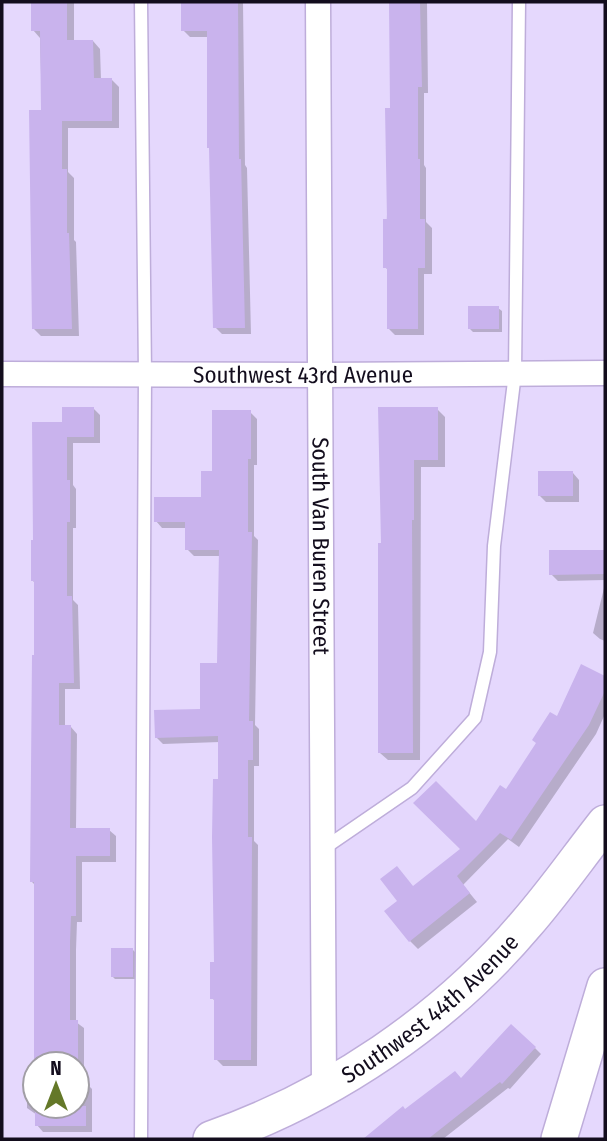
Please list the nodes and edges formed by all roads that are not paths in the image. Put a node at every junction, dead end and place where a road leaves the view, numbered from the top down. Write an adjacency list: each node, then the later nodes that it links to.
1 (141, 2): 7 (lane)
2 (318, 2): 8 (street, South Van Buren Street)
3 (519, 2): 4 (lane)
4 (514, 373): 5 (street, Southwest 43rd Avenue); 8 (street, Southwest 43rd Avenue); 10 (lane)
5 (605, 373)
6 (2, 374): 7 (street, Southwest 43rd Avenue)
7 (145, 374): 8 (street, Southwest 43rd Avenue); 13 (lane)
8 (320, 375): 10 (street, South Van Buren Street)
9 (605, 823): 12 (street, Southwest 44th Avenue)
10 (323, 850): 12 (street, South Van Buren Street)
11 (605, 986): 15 (street)
12 (324, 1090): 14 (street, Southwest 44th Avenue)
13 (141, 1139)
14 (211, 1139)
15 (559, 1139)

